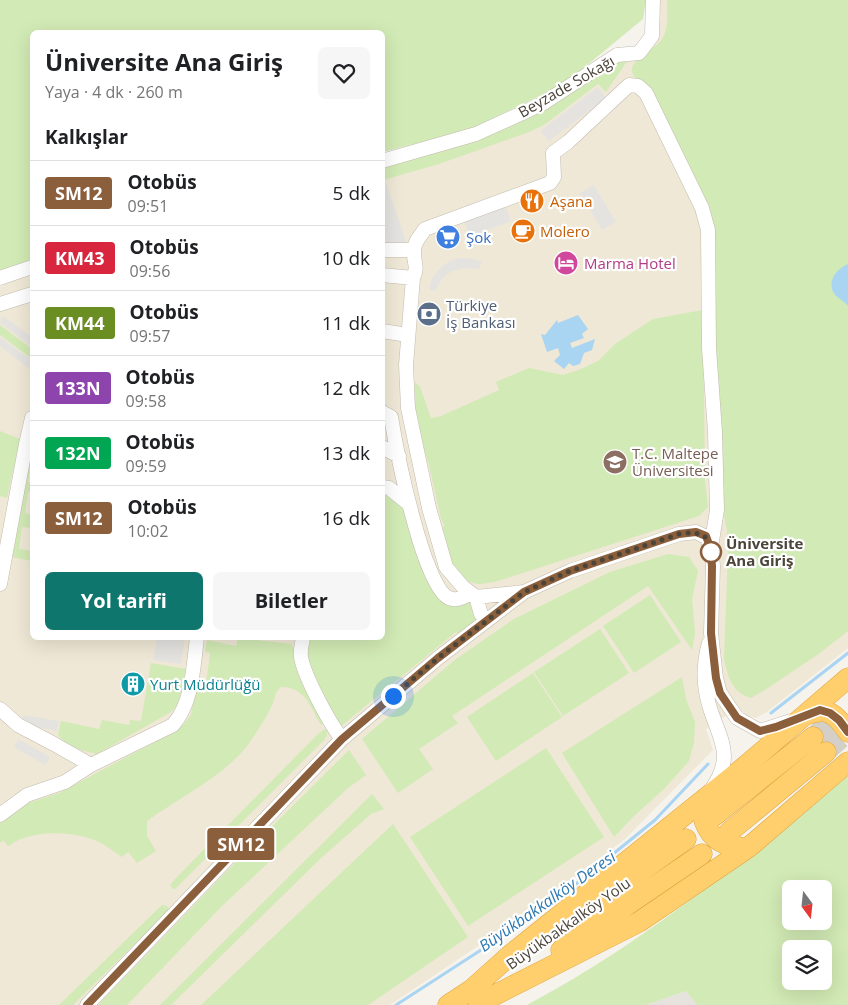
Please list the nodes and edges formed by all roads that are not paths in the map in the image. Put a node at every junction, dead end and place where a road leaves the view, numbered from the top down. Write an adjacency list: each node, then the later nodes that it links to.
1 (653, 0): 2 (street, Beyzade Sokağı)
2 (385, 160)
3 (385, 250): 4 (street)
4 (414, 250): 8 (street); 19 (street)
5 (30, 268): 7 (street)
6 (385, 275): 8 (street)
7 (0, 278)
8 (413, 278): 12 (street)
9 (30, 295): 10 (street)
10 (0, 304)
11 (385, 331): 12 (street)
12 (408, 335): 22 (street)
13 (385, 414): 16 (street)
14 (30, 427): 20 (street)
15 (385, 449): 16 (street)
16 (399, 456): 18 (street)
17 (385, 487): 18 (street)
18 (409, 504): 22 (street)
19 (710, 547): 21 (street); 24 (street)
20 (0, 584)
21 (524, 592): 22 (street); 23 (street)
22 (473, 595): 23 (street)
23 (487, 620): 31 (street)
24 (711, 633): 29 (street); 34 (street)
25 (197, 640): 33 (street)
26 (304, 640): 31 (street)
27 (848, 678): 29 (highway)
28 (0, 709): 33 (street)
29 (806, 715): 30 (highway); 34 (highway)
30 (845, 717)
31 (342, 739): 41 (street)
32 (848, 761): 38 (highway)
33 (91, 765): 35 (street)
34 (708, 808): 36 (highway); 38 (highway); 40 (highway)
35 (0, 815)
36 (729, 832)
37 (686, 840): 40 (highway, Büyükbakkalköy Yolu)
38 (749, 847): 40 (highway)
39 (702, 854): 40 (highway, Büyükbakkalköy Yolu)
40 (475, 1000): 42 (highway, Büyükbakkalköy Yolu)
41 (87, 1005)
42 (448, 1005)

